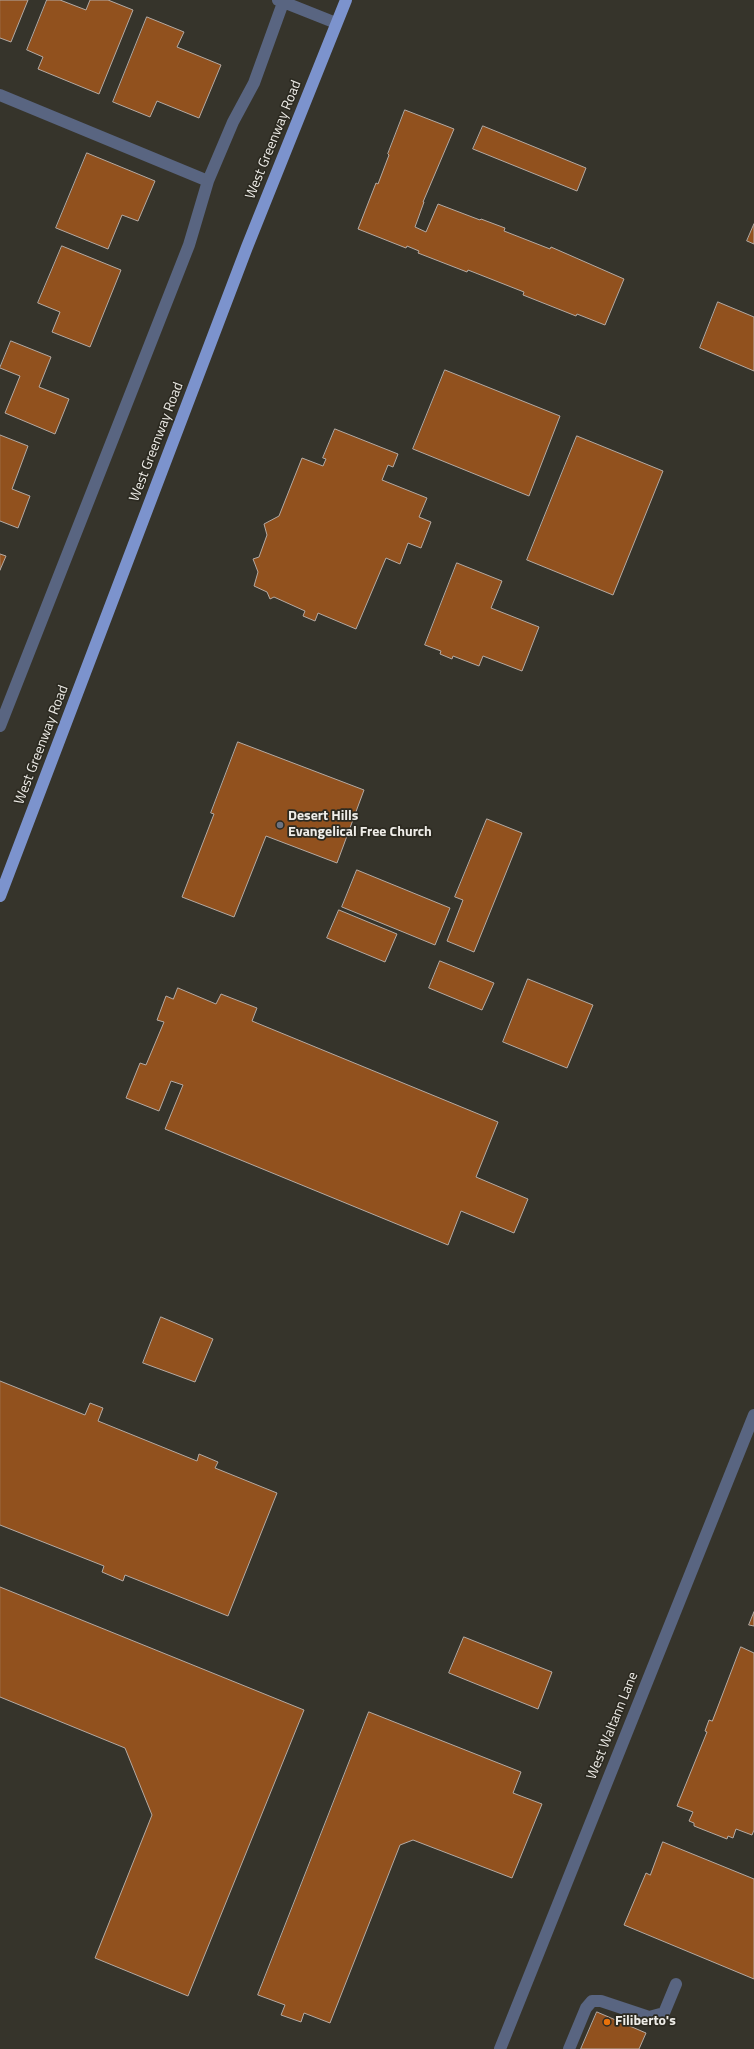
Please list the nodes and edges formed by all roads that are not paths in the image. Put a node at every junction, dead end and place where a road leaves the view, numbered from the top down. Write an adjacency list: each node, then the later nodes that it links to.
1 (346, 0): 3 (main road, West Greenway Road)
2 (282, 1): 3 (street); 5 (street)
3 (336, 23): 7 (main road, West Greenway Road)
4 (0, 95): 5 (street)
5 (208, 181): 6 (street)
6 (0, 726)
7 (0, 896)
8 (754, 1415): 10 (street, West Waltann Lane)
9 (676, 1984): 11 (street)
10 (500, 2049)
11 (568, 2049)

